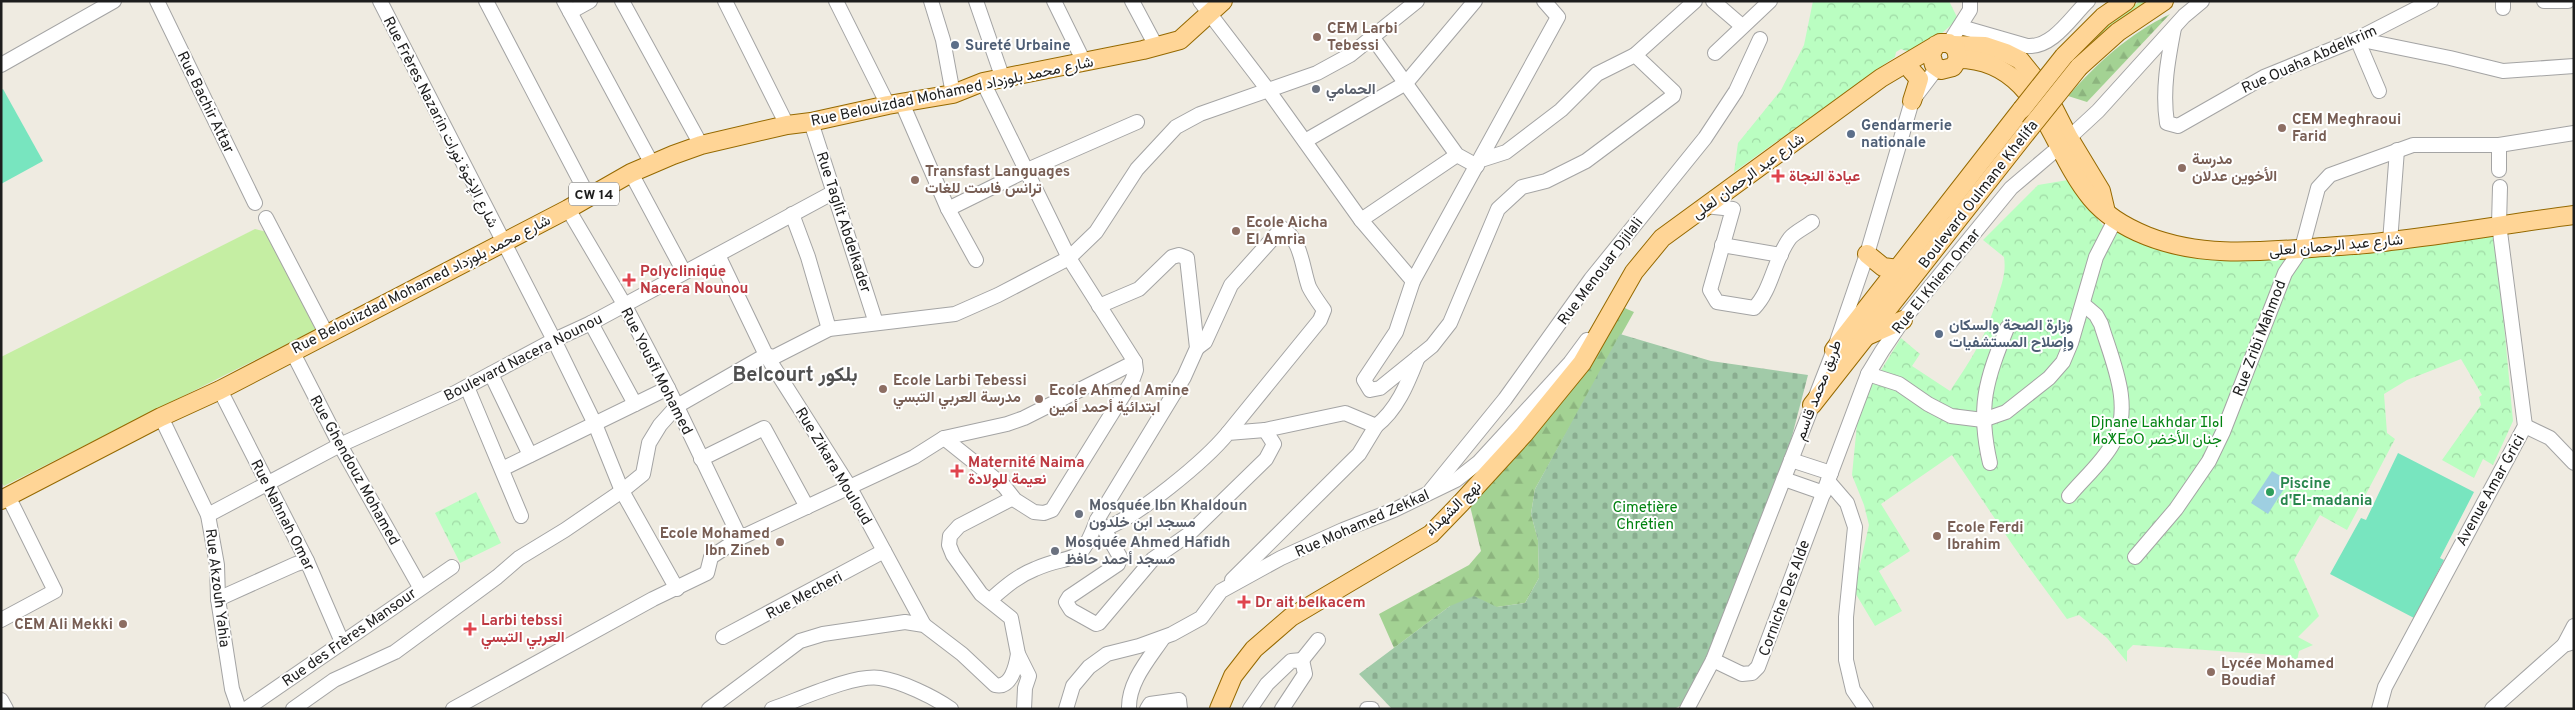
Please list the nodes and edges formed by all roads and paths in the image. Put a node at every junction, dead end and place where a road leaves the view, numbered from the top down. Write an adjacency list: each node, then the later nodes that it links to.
1 (114, 1): 41 (street)
2 (157, 1): 72 (street, Rue Bachir Attar)
3 (380, 1): 84 (street, Rue Frères Nazarin شارع الإخوة نورات)
4 (486, 1): 71 (street)
5 (590, 1): 28 (street)
6 (622, 1): 61 (street)
7 (725, 1): 56 (street)
8 (836, 1): 53 (street)
9 (931, 1): 51 (street)
10 (976, 1): 46 (street)
11 (1054, 1): 40 (street)
12 (1132, 1): 36 (street)
13 (1223, 1): 29 (main road, Rue Belouizdad Mohamed شارع محمد بلوزداد / CW 14)
14 (1417, 1): 33 (street)
15 (1475, 1): 48 (street)
16 (1544, 1): 64 (street)
17 (1695, 1): 39 (street)
18 (1713, 1): 30 (street)
19 (1770, 1): 30 (street)
20 (1970, 1): 31 (street)
21 (2088, 1): 31 (street)
22 (2126, 1): 92 (main road, Boulevard Oulmane Khelifa, bridge)
23 (2164, 1): 106 (main road, Boulevard Oulmane Khelifa, bridge)
24 (2202, 1): 32 (street, Rue El Khiem Omar)
25 (2431, 1): 34 (street, Rue Ouaha Abdelkrim)
26 (2544, 1): 27 (street)
27 (2568, 1)
28 (567, 7): 65 (street)
29 (1204, 8): 36 (main road, Rue Belouizdad Mohamed شارع محمد بلوزداد / CW 14); 49 (street)
30 (1742, 26): 38 (street)
31 (1961, 27): 37 (street)
32 (2174, 28): 34 (street, Rue Ouaha Abdelkrim); 59 (street, Rue El Khiem Omar)
33 (1373, 38): 48 (street); 49 (street)
34 (2357, 38): 43 (street); 50 (street)
35 (1760, 39): 140 (street, Rue Menouar Djilali)
36 (1156, 46): 40 (main road, Rue Belouizdad Mohamed شارع محمد بلوزداد / CW 14)
37 (1949, 48): 42 (main road); 42 (main road, شارع عبد الرحمان لعلى); 45 (main road, شارع عبد الرحمان لعلى); 59 (main road)
38 (1715, 53)
39 (1635, 55): 64 (street); 109 (street)
40 (1084, 62): 46 (main road, Rue Belouizdad Mohamed شارع محمد بلوزداد / CW 14)
41 (1, 65)
42 (1936, 66): 44 (main road, شارع عبد الرحمان لعلى); 52 (street, طريق محمد قاسم)
43 (2574, 66)
44 (1910, 70): 45 (main road, شارع عبد الرحمان لعلى); 52 (main road)
45 (1880, 78): 73 (main road, شارع عبد الرحمان لعلى)
46 (1002, 79): 47 (main road, Rue Belouizdad Mohamed شارع محمد بلوزداد / CW 14)
47 (983, 82): 51 (main road, Rue Belouizdad Mohamed شارع محمد بلوزداد / CW 14); 67 (street)
48 (1406, 83): 58 (street); 63 (street)
49 (1268, 90): 58 (street); 90 (street)
50 (2379, 91)
51 (953, 94): 53 (main road, Rue Belouizdad Mohamed شارع محمد بلوزداد / CW 14)
52 (1912, 101): 88 (street, طريق محمد قاسم)
53 (895, 104): 54 (main road, Rue Belouizdad Mohamed شارع محمد بلوزداد / CW 14); 75 (street)
54 (811, 122): 56 (main road, Rue Belouizdad Mohamed شارع محمد بلوزداد / CW 14); 70 (street, Rue Taglit Abdelkader)
55 (1137, 122): 67 (street)
56 (787, 124): 61 (main road, Rue Belouizdad Mohamed شارع محمد بلوزداد / CW 14)
57 (2574, 133): 60 (street)
58 (1305, 141): 80 (street)
59 (2064, 143): 78 (main road); 99 (street, Rue El Khiem Omar)
60 (2499, 144): 62 (street); 66 (street)
61 (701, 145): 65 (main road, Rue Belouizdad Mohamed شارع محمد بلوزداد / CW 14)
62 (2397, 150): 83 (street); 86 (street)
63 (1457, 155): 64 (street); 80 (street)
64 (1479, 163): 94 (street)
65 (652, 164): 68 (main road, Rue Belouizdad Mohamed شارع محمد بلوزداد / CW 14)
66 (2499, 170)
67 (1025, 171): 75 (street); 90 (street)
68 (631, 173): 71 (main road, Rue Belouizdad Mohamed شارع محمد بلوزداد / CW 14); 93 (street)
69 (2500, 187): 82 (street, Avenue Amar Grici)
70 (834, 192): 76 (street, Boulevard Nacera Nounou); 101 (street, Rue Taglit Abdelkader)
71 (588, 196): 74 (main road, Rue Belouizdad Mohamed شارع محمد بلوزداد / CW 14)
72 (255, 203)
73 (1705, 206): 85 (street); 95 (main road, شارع عبد الرحمان لعلى)
74 (568, 209): 84 (main road, Rue Belouizdad Mohamed شارع محمد بلوزداد / CW 14); 96 (street, Rue Yousfi Mohamed)
75 (948, 209): 91 (street)
76 (792, 214): 87 (street, Boulevard Nacera Nounou); 103 (street)
77 (2574, 215): 82 (main road, شارع عبد الرحمان لعلى)
78 (2111, 216): 86 (main road, شارع عبد الرحمان لعلى); 97 (street)
79 (266, 218): 104 (street)
80 (1361, 220): 94 (street)
81 (1812, 222): 89 (street)
82 (2499, 224): 83 (main road, شارع عبد الرحمان لعلى); 124 (street, Avenue Amar Grici)
83 (2390, 242): 86 (main road, شارع عبد الرحمان لعلى)
84 (502, 243): 104 (main road, Rue Belouizdad Mohamed شارع محمد بلوزداد / CW 14); 105 (street, Rue Frères Nazarin شارع الإخوة نورات)
85 (1722, 245): 89 (street); 89 (street)
86 (2302, 248): 150 (street, Rue Zribi Mahmod)
87 (718, 254): 93 (street, Boulevard Nacera Nounou); 110 (street, Rue Zikara Mouloud)
88 (1867, 254): 92 (main road); 106 (street, طريق محمد قاسم)
89 (1781, 255)
90 (1069, 258): 98 (street); 101 (street)
91 (976, 260)
92 (1898, 269): 106 (main road, Boulevard Oulmane Khelifa)
93 (684, 272): 96 (street, Boulevard Nacera Nounou)
94 (1414, 281): 109 (street)
95 (1627, 285): 140 (street, Rue Mohamed Zekkal); 170 (main road, نهج الشهداء)
96 (624, 304): 100 (street, Boulevard Nacera Nounou); 115 (street, Rue Yousfi Mohamed)
97 (2083, 304): 121 (street); 141 (street)
98 (1099, 306): 107 (street); 111 (street)
99 (1903, 320): 106 (main road); 113 (street, Rue El Khiem Omar)
100 (591, 323): 105 (street, Boulevard Nacera Nounou); 117 (street)
101 (876, 323): 103 (street)
102 (2007, 328): 121 (street)
103 (829, 329): 110 (street)
104 (326, 333): 108 (main road, Rue Belouizdad Mohamed شارع محمد بلوزداد / CW 14)
105 (554, 340): 112 (street, Boulevard Nacera Nounou); 122 (street, Rue Frères Nazarin شارع الإخوة نورات)
106 (1850, 344): 119 (main road, Boulevard Oulmane Khelifa)
107 (1197, 348): 126 (street); 147 (street)
108 (292, 351): 116 (main road, Rue Belouizdad Mohamed شارع محمد بلوزداد / CW 14); 128 (street, Rue Ghendouz Mohamed)
109 (1420, 354): 123 (street)
110 (766, 355): 118 (street); 138 (street, Rue Zikara Mouloud)
111 (1135, 362): 127 (street); 143 (street)
112 (491, 374): 114 (street, Boulevard Nacera Nounou); 129 (street)
113 (1868, 374): 121 (street); 136 (street, Rue El Khiem Omar)
114 (467, 387): 128 (street, Boulevard Nacera Nounou); 134 (street)
115 (668, 388): 117 (street); 118 (street, Rue Yousfi Mohamed)
116 (220, 390): 120 (main road, Rue Belouizdad Mohamed شارع محمد بلوزداد / CW 14); 137 (street, Rue Nahnah Omar)
117 (635, 404): 122 (street)
118 (677, 406): 130 (street, Rue Yousfi Mohamed); 139 (street)
119 (1812, 406): 131 (street, طريق محمد قاسم)
120 (161, 417): 142 (main road, Rue Belouizdad Mohamed شارع محمد بلوزداد / CW 14); 145 (street, Rue Akzouh Yahia)
121 (1982, 420): 133 (street)
122 (595, 424): 129 (street); 139 (street, Rue Frères Nazarin شارع الإخوة نورات)
123 (1376, 426): 125 (street); 155 (street)
124 (2525, 426): 132 (street); 171 (street, Avenue Amar Grici)
125 (1265, 430): 126 (street); 147 (street)
126 (1228, 433): 147 (street)
127 (944, 438): 138 (street); 143 (street)
128 (340, 446): 137 (street, Boulevard Nacera Nounou); 153 (street, Rue Ghendouz Mohamed)
129 (530, 456): 134 (street)
130 (701, 459): 144 (street); 148 (street, Rue Yousfi Mohamed)
131 (1791, 460): 135 (street, طريق محمد قاسم); 136 (street)
132 (2574, 462)
133 (1990, 463)
134 (502, 469): 146 (street)
135 (1784, 479): 136 (street); 168 (street, طريق محمد قاسم)
136 (1827, 482): 168 (street, Corniche Des Alde); 190 (street)
137 (268, 485): 145 (street, Boulevard Nacera Nounou); 151 (street, Rue Nahnah Omar)
138 (849, 486): 144 (street); 149 (street, Rue Zikara Mouloud)
139 (622, 490): 154 (street, Rue Frères Nazarin شارع الإخوة نورات); 176 (street)
140 (1427, 494): 155 (street, Rue Mohamed Zekkal)
141 (2069, 496)
142 (5, 498): 158 (street)
143 (1013, 498): 157 (street)
144 (807, 507): 148 (street)
145 (208, 515): 156 (street, Rue Akzouh Yahia)
146 (521, 516)
147 (1100, 525): 157 (street)
148 (740, 538): 154 (street)
149 (884, 551): 159 (street, Rue Zikara Mouloud); 161 (street, Rue Mecheri)
150 (2136, 556)
151 (307, 562): 156 (street); 164 (street, Rue Nahnah Omar)
152 (452, 567): 153 (street, Rue des Frères Mansour)
153 (420, 587): 164 (street, Rue des Frères Mansour)
154 (677, 589): 177 (street)
155 (1221, 591): 162 (street, Rue Mohamed Zekkal)
156 (218, 599): 174 (street, Rue Akzouh Yahia)
157 (990, 600): 166 (street)
158 (1, 620)
159 (924, 625): 166 (street); 178 (street)
160 (2574, 626): 165 (street)
161 (723, 637)
162 (1163, 638): 182 (street, Rue Mohamed Zekkal); 183 (street)
163 (1318, 640): 167 (street)
164 (342, 642): 175 (street, Rue des Frères Mansour)
165 (2569, 644): 191 (street)
166 (1018, 654): 181 (street)
167 (1302, 660): 186 (street); 187 (street)
168 (1713, 660): 172 (street, طريق محمد قاسم)
169 (1, 700): 173 (street)
170 (1220, 707)
171 (2380, 707)
172 (1688, 708)
173 (6, 709)
174 (239, 709)
175 (246, 709)
176 (293, 709)
177 (453, 709)
178 (709, 709)
179 (772, 709): 180 (street)
180 (951, 709)
181 (1024, 709)
182 (1066, 709)
183 (1129, 709)
184 (1147, 709): 185 (street)
185 (1180, 709)
186 (1250, 709)
187 (1282, 709)
188 (1367, 709): 189 (street)
189 (1372, 709)
190 (1866, 709)
191 (2492, 709)

